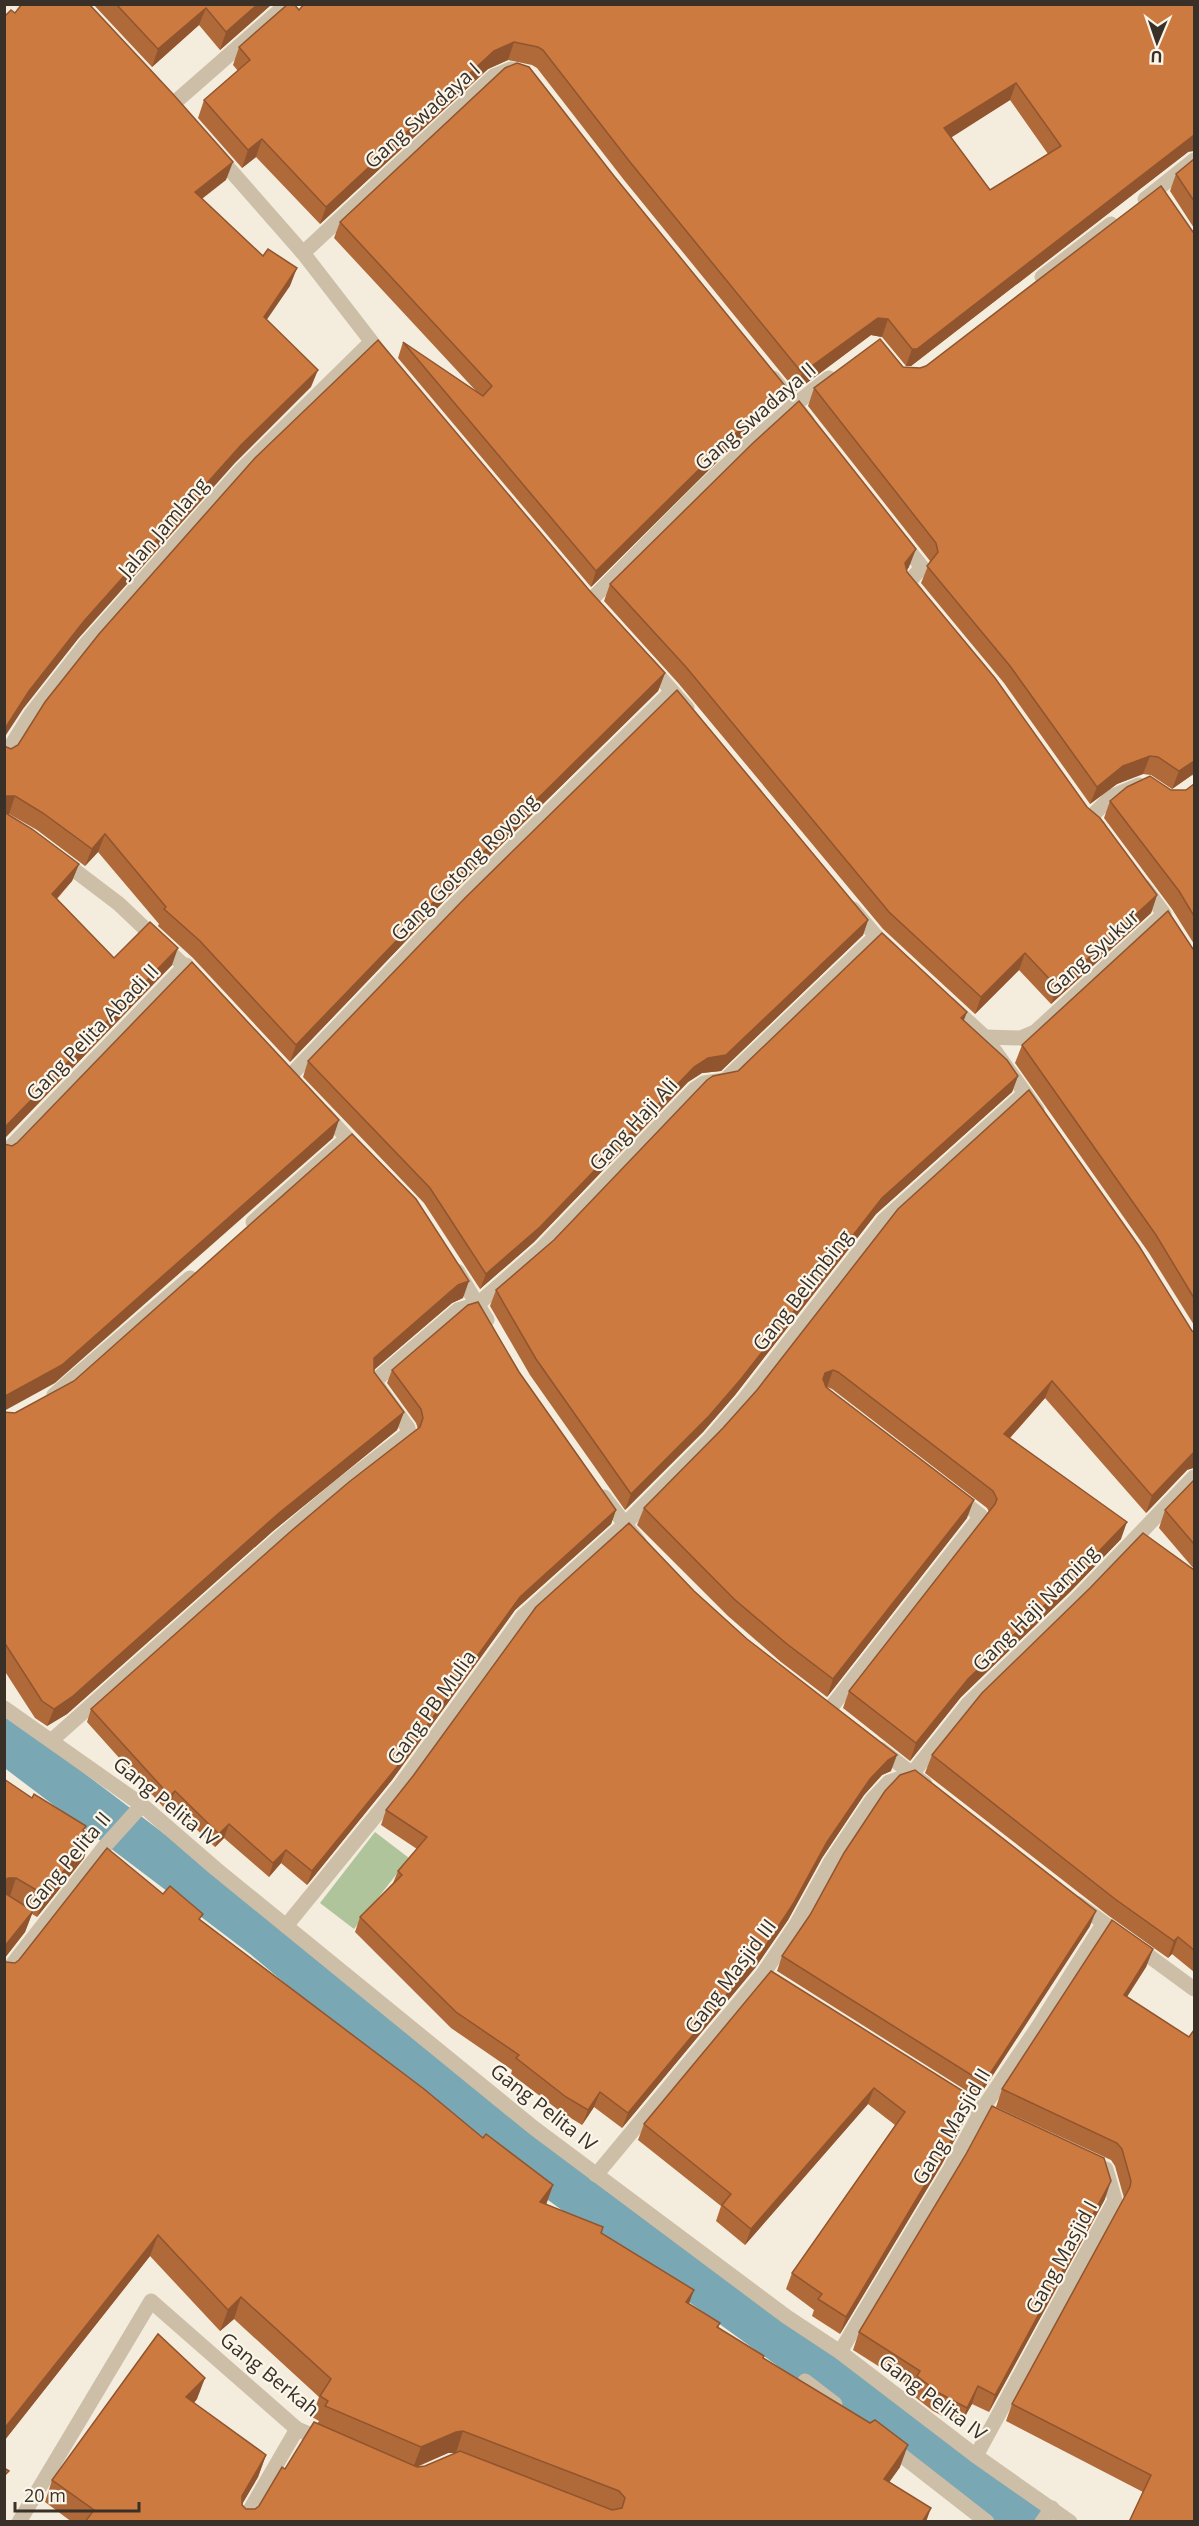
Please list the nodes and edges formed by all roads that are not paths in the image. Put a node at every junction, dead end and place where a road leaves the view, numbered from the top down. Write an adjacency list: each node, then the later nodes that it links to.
1 (287, 4): 3 (street)
2 (536, 84): 6 (street, Gang Swadaya I)
3 (173, 104)
4 (204, 139): 6 (street)
5 (1194, 160): 7 (street)
6 (303, 253): 8 (street)
7 (1028, 288)
8 (371, 342): 9 (street); 20 (street, Jalan Jamlang)
9 (393, 368)
10 (766, 369): 12 (street)
11 (837, 372): 12 (street, Gang Swadaya II)
12 (794, 404): 13 (street); 15 (street, Gang Swadaya II)
13 (815, 431)
14 (894, 531): 16 (street)
15 (590, 600)
16 (930, 609)
17 (642, 658): 18 (street)
18 (672, 691): 19 (street); 32 (street, Gang Gotong Royong)
19 (695, 718)
20 (4, 757)
21 (1152, 785): 22 (street)
22 (1107, 839)
23 (49, 851): 28 (street)
24 (1136, 877): 31 (street, Gang Syukur)
25 (845, 900): 26 (street)
26 (876, 936): 27 (street); 42 (street, Gang Haji Ali)
27 (901, 959)
28 (186, 965): 30 (street); 37 (street, Gang Pelita Abadi II)
29 (934, 990): 31 (street)
30 (210, 991)
31 (985, 1037): 33 (street)
32 (302, 1089)
33 (1025, 1093): 35 (street); 48 (street, Gang Belimbing)
34 (317, 1105): 36 (street)
35 (1045, 1122)
36 (347, 1138): 38 (street); 39 (street)
37 (4, 1154)
38 (373, 1166)
39 (240, 1234)
40 (450, 1261): 42 (street)
41 (204, 1266): 44 (street)
42 (478, 1304): 43 (street); 53 (street, Gang Haji Ali)
43 (494, 1333)
44 (43, 1401)
45 (1194, 1477): 54 (street, Gang Haji Naming)
46 (597, 1486): 48 (street)
47 (945, 1488): 50 (street)
48 (624, 1525): 49 (street); 59 (street, Gang PB Mulia)
49 (651, 1555)
50 (813, 1699)
51 (4, 1708): 53 (street, Gang Pelita IV)
52 (866, 1739): 54 (street)
53 (52, 1740): 56 (street, Gang Pelita IV)
54 (912, 1774): 55 (street); 66 (street, Gang Masjid III)
55 (939, 1796)
56 (137, 1810): 59 (street, Gang Pelita IV); 60 (street, Gang Pelita II)
57 (1067, 1895): 58 (street)
58 (1103, 1924): 61 (street); 63 (street, Gang Masjid II)
59 (286, 1926): 66 (street, Gang Pelita IV)
60 (4, 1975)
61 (1194, 1989)
62 (941, 2086): 63 (street)
63 (981, 2111): 64 (street); 67 (street, Gang Masjid II)
64 (1023, 2131)
65 (1085, 2160): 73 (street, Gang Masjid I)
66 (596, 2175): 67 (street, Gang Pelita IV)
67 (840, 2352): 73 (street, Gang Pelita IV)
68 (804, 2380): 69 (street)
69 (850, 2416)
70 (297, 2429): 72 (street, Gang Berkah); 75 (street, Gang Berkah); 76 (street)
71 (878, 2437): 77 (street)
72 (340, 2447)
73 (976, 2456): 74 (street, Gang Pelita IV)
74 (1046, 2515): 78 (street, Gang Pelita IV)
75 (19, 2522)
76 (243, 2522)
77 (987, 2522)
78 (1070, 2522)

